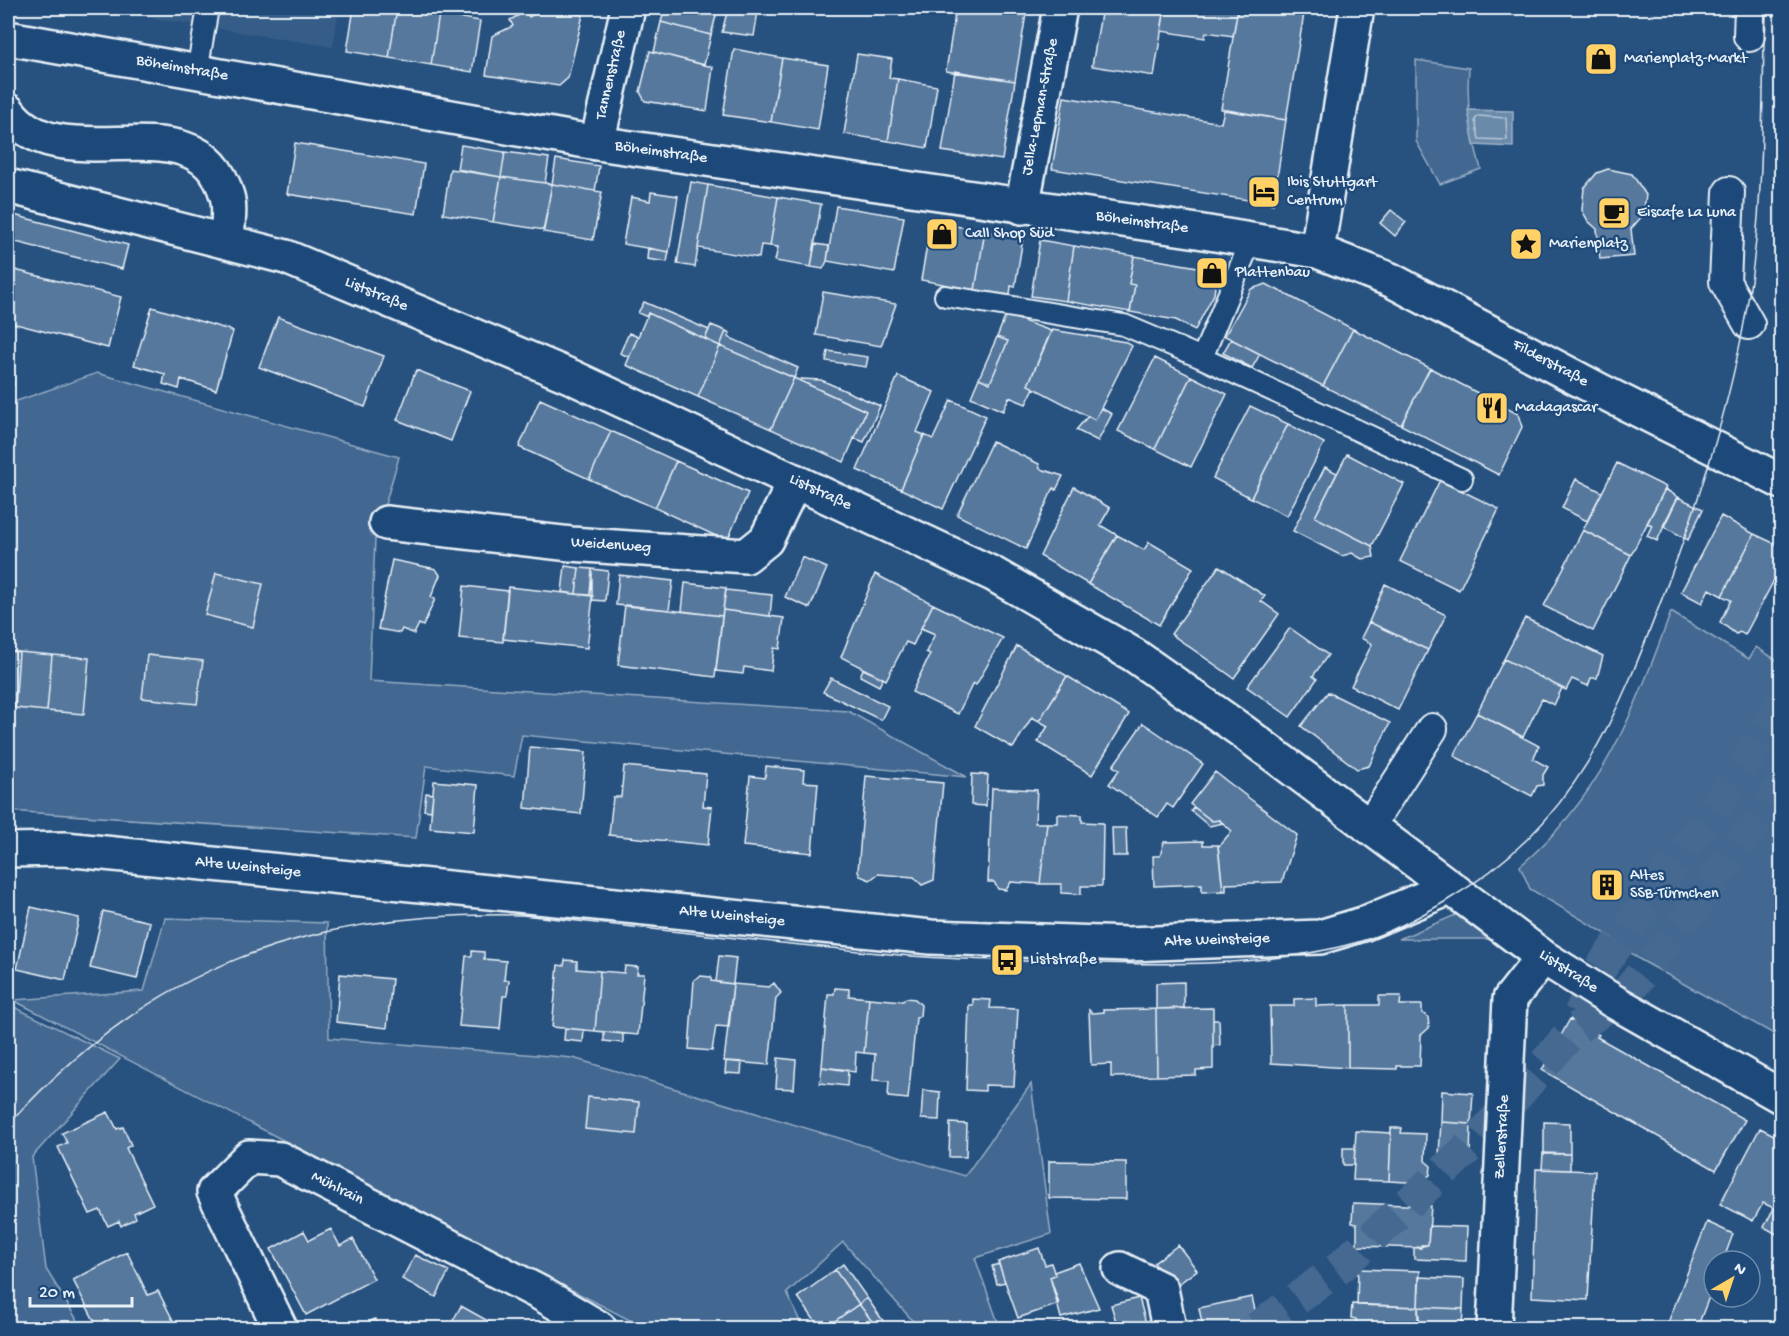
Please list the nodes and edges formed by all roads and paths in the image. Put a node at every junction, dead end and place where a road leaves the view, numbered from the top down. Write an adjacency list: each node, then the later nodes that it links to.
1 (208, 8): 6 (lane)
2 (628, 8): 8 (street, Tannenstraße)
3 (1060, 8): 11 (street, Jella-Lepman-Straße)
4 (1357, 8): 14 (street)
5 (8, 38): 6 (street, Böheimstraße)
6 (197, 72): 8 (street, Böheimstraße)
7 (8, 111): 13 (street)
8 (597, 143): 11 (street, Böheimstraße)
9 (8, 186): 13 (street, Liststraße)
10 (1729, 192): 16 (street)
11 (1022, 207): 12 (street, Böheimstraße)
12 (1251, 240): 14 (street, Böheimstraße); 17 (lane)
13 (227, 242): 20 (street, Liststraße)
14 (1317, 251): 18 (street, Filderstraße)
15 (945, 296): 17 (lane)
16 (1749, 324)
17 (1202, 358): 19 (lane)
18 (1773, 471)
19 (1462, 479)
20 (795, 481): 21 (street, Weidenweg); 23 (street, Liststraße)
21 (386, 523)
22 (1432, 729): 23 (street)
23 (1368, 828): 25 (street, Liststraße)
24 (8, 849): 25 (street, Alte Weinsteige)
25 (1449, 888): 26 (street, Liststraße)
26 (1543, 957): 27 (street, Liststraße); 32 (street, Zellerstraße)
27 (1782, 1096)
28 (1120, 1269): 31 (street)
29 (280, 1329): 30 (street, Mühlrain)
30 (599, 1329)
31 (1169, 1329)
32 (1494, 1329)

